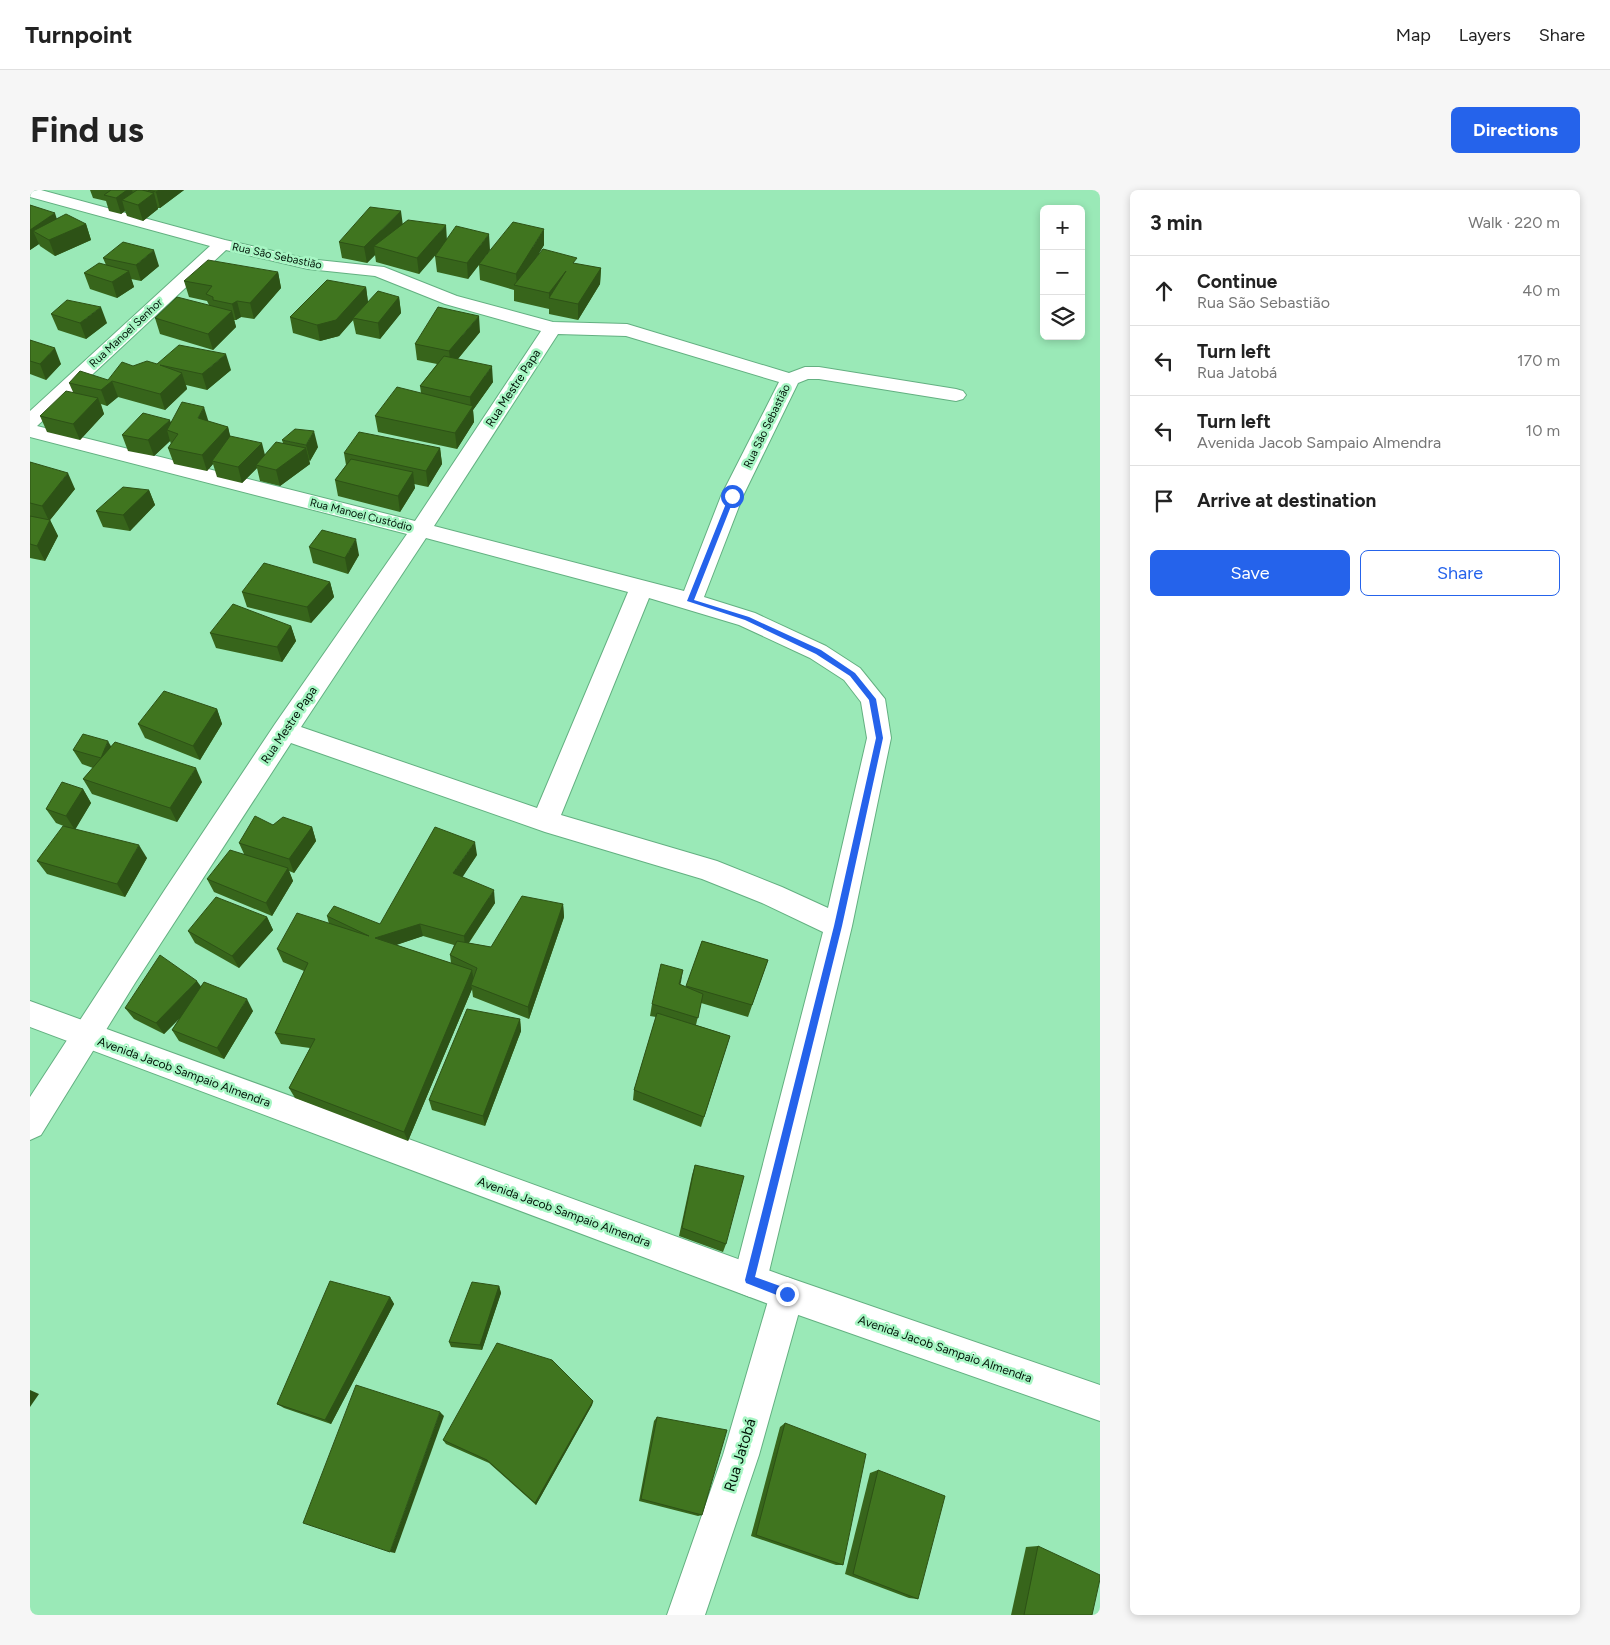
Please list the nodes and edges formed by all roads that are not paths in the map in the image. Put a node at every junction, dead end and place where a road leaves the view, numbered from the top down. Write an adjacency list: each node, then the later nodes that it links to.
1 (30, 192): 2 (street, Rua São Sebastião)
2 (222, 244): 3 (street, Rua São Sebastião); 6 (street, Rua Manoel Senhor)
3 (552, 328): 4 (street, Rua São Sebastião); 8 (street, Rua Mestre Papa)
4 (790, 379): 5 (street, Rua São Sebastião); 10 (street, Rua São Sebastião)
5 (956, 395)
6 (30, 422)
7 (30, 431): 8 (street, Rua Manoel Custódio)
8 (421, 530): 9 (street, Rua Manoel Custódio); 11 (street, Rua Mestre Papa)
9 (641, 589): 10 (street, Rua Manoel Custódio); 12 (street)
10 (691, 601): 13 (street)
11 (284, 731): 12 (street); 15 (street, Rua Mestre Papa)
12 (545, 821): 13 (street)
13 (838, 926): 17 (street)
14 (30, 1014): 15 (street, Avenida Jacob Sampaio Almendra)
15 (84, 1035): 16 (street, Rua Mestre Papa); 17 (street, Avenida Jacob Sampaio Almendra)
16 (30, 1125)
17 (750, 1280): 18 (street, Avenida Jacob Sampaio Almendra)
18 (787, 1294): 19 (street, Avenida Jacob Sampaio Almendra); 20 (street, Rua Jatobá)
19 (1100, 1403)
20 (686, 1615)

